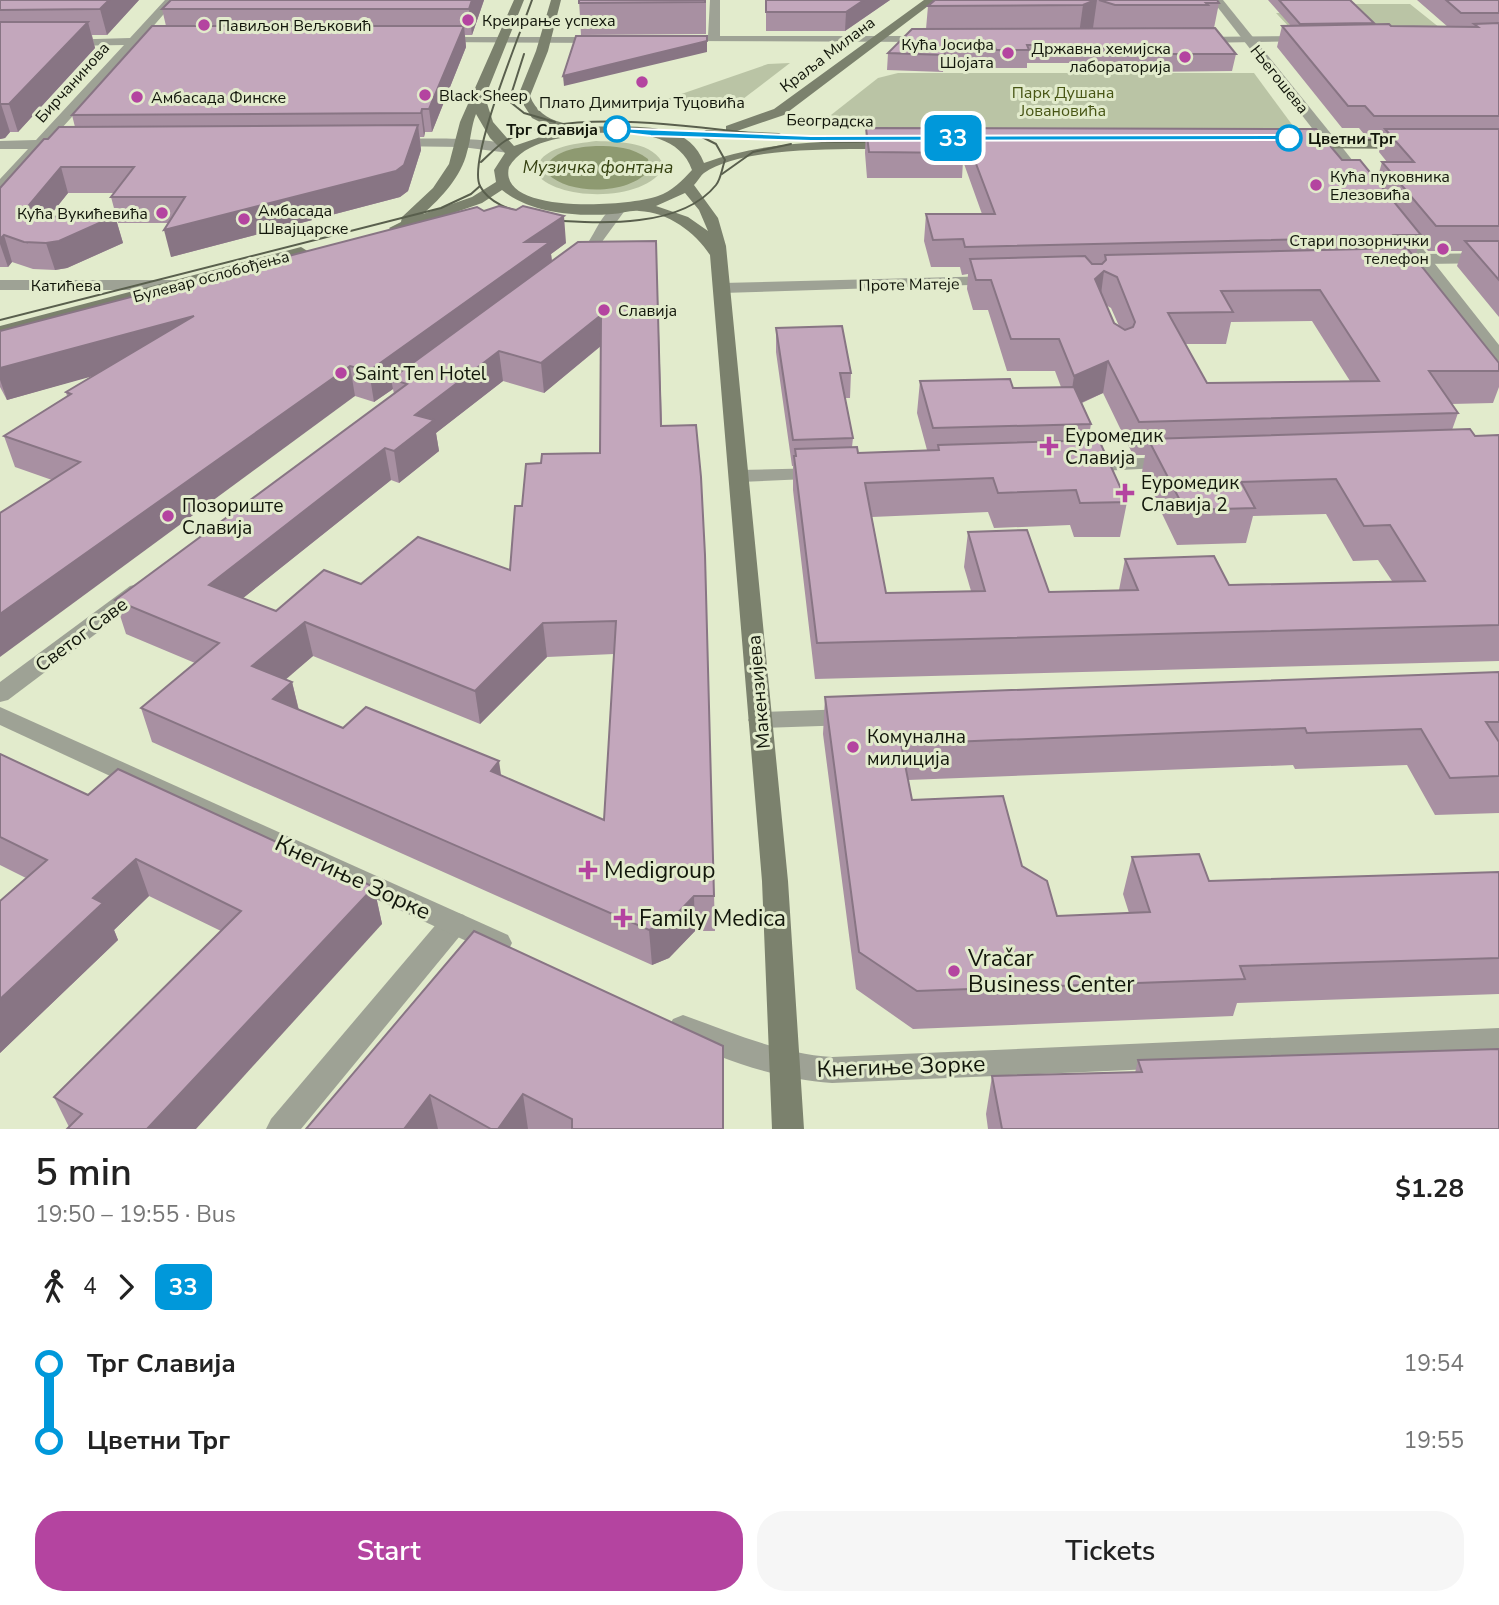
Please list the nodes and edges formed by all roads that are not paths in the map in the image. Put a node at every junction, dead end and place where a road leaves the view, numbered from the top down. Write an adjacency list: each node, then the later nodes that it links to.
1 (171, 0): 18 (street, Бирчанинова)
2 (519, 0): 12 (main road)
3 (556, 0): 13 (main road)
4 (715, 0): 7 (street)
5 (930, 0): 8 (main road, Краља Милана)
6 (1217, 0): 17 (street, Његошева)
7 (714, 39): 8 (street); 15 (street)
8 (876, 39): 9 (street); 22 (main road, Краља Милана)
9 (944, 39)
10 (1323, 39): 17 (street)
11 (425, 40): 12 (street)
12 (506, 40): 13 (street); 21 (main road)
13 (545, 40): 14 (street); 23 (main road)
14 (622, 40)
15 (662, 40)
16 (1184, 40): 17 (street)
17 (1248, 40): 29 (street, Његошева)
18 (133, 41): 19 (street); 20 (street); 35 (street, Бирчанинова)
19 (177, 41)
20 (52, 42)
21 (479, 98): 32 (main road); 36 (main road)
22 (779, 112): 25 (main road, Краља Милана); 26 (main road, Краља Милана); 27 (main road)
23 (573, 131): 24 (main road); 36 (main road)
24 (651, 133): 25 (main road, Краља Милана); 37 (main road)
25 (706, 134): 26 (main road, Београдска)
26 (755, 136): 27 (main road, Београдска); 37 (main road, Краља Милана)
27 (811, 138): 37 (main road, Београдска)
28 (1289, 141): 29 (main road)
29 (1330, 141): 30 (main road); 41 (street, Његошева)
30 (1419, 141)
31 (371, 143): 32 (street)
32 (462, 143): 36 (street); 49 (main road)
33 (80, 144): 35 (street)
34 (0, 145): 35 (street)
35 (40, 145): 40 (street, Бирчанинова)
36 (511, 151): 38 (main road)
37 (698, 166): 39 (main road)
38 (504, 183): 42 (main road); 48 (main road)
39 (687, 186): 43 (main road); 52 (main road, Макензијева)
40 (0, 188)
41 (1372, 194)
42 (542, 204): 44 (main road); 45 (main road)
43 (639, 206): 45 (main road); 52 (main road, Макензијева)
44 (509, 208)
45 (619, 209): 55 (street)
46 (490, 212): 48 (main road)
47 (1388, 214): 54 (street)
48 (422, 221): 49 (main road)
49 (397, 228): 50 (main road)
50 (378, 233)
51 (319, 248): 58 (main road, Булевар ослобођења)
52 (718, 257): 59 (main road, Макензијева)
53 (1499, 258): 54 (street)
54 (1422, 267): 61 (street)
55 (561, 275)
56 (1006, 281): 59 (street, Проте Матеје)
57 (0, 285): 58 (street, Катићева)
58 (174, 285): 60 (main road, Булевар ослобођења)
59 (722, 288): 65 (main road, Макензијева)
60 (0, 331)
61 (1499, 356)
62 (1195, 463): 63 (street)
63 (1057, 467)
64 (837, 473): 65 (street)
65 (740, 476): 70 (main road, Макензијева)
66 (153, 580): 67 (street, Светог Саве)
67 (0, 694)
68 (0, 715): 71 (street, Кнегиње Зорке)
69 (874, 716): 70 (street)
70 (760, 720): 75 (main road, Макензијева)
71 (454, 923): 72 (street, Кнегиње Зорке); 76 (street)
72 (527, 956)
73 (653, 1014): 75 (street, Кнегиње Зорке)
74 (1499, 1041): 75 (street, Кнегиње Зорке)
75 (786, 1065): 77 (main road, Макензијева)
76 (282, 1129)
77 (788, 1129)

